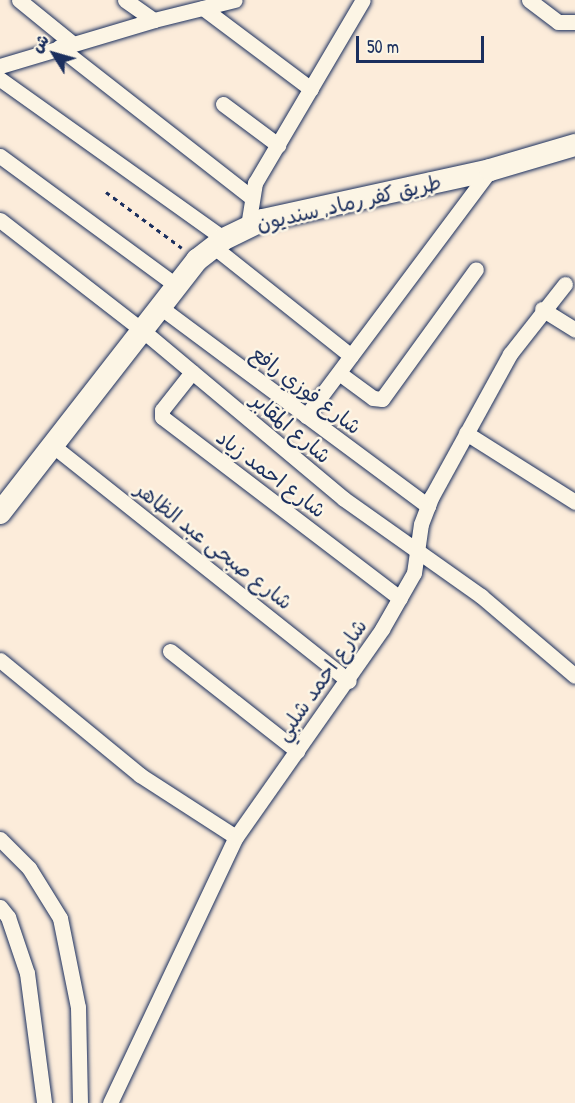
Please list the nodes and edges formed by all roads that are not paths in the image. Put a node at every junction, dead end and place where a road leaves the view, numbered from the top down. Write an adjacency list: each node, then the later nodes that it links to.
1 (19, 0): 9 (street)
2 (126, 0): 7 (street)
3 (363, 0): 12 (street)
4 (529, 0): 8 (street)
5 (226, 1): 6 (street)
6 (203, 8): 7 (street); 12 (street)
7 (154, 20): 9 (street)
8 (575, 22)
9 (65, 45): 10 (street); 18 (street)
10 (0, 66)
11 (0, 79): 21 (street)
12 (311, 89): 14 (street)
13 (224, 104): 14 (street)
14 (278, 145): 18 (street)
15 (575, 145): 17 (street, طريق كفر رماد, سنديون)
16 (0, 156): 24 (street)
17 (490, 170): 20 (street, طريق كفر رماد, سنديون); 29 (street)
18 (250, 196): 20 (street)
19 (0, 220): 27 (street, شارع المقابر)
20 (248, 226): 21 (street, طريق كفر رماد, سنديون)
21 (212, 248): 24 (street, طريق كفر رماد, سنديون); 29 (street)
22 (476, 269): 31 (street)
23 (565, 284): 26 (street, شارع احمد شلبي)
24 (177, 286): 25 (street, طريق كفر رماد, سنديون)
25 (160, 307): 27 (street, طريق كفر رماد, سنديون); 32 (street, شارع فوزي رافع)
26 (542, 309): 28 (street); 33 (street, شارع احمد شلبي)
27 (142, 330): 30 (street, شارع المقابر); 34 (street, طريق كفر رماد, سنديون)
28 (575, 330)
29 (351, 356): 31 (street)
30 (192, 372): 38 (street, شارع المقابر); 39 (street, شارع احمد زياد)
31 (339, 373): 32 (street)
32 (306, 416): 36 (street, شارع فوزي رافع)
33 (466, 433): 35 (street); 36 (street, شارع احمد شلبي)
34 (52, 445): 37 (street, طريق كفر رماد, سنديون); 43 (street, شارع صبحى عبد الظاهر)
35 (575, 502)
36 (428, 506): 38 (street, شارع احمد شلبي)
37 (0, 513)
38 (418, 552): 39 (street, شارع احمد شلبي); 42 (street, شارع المقابر)
39 (400, 598): 43 (street, شارع احمد شلبي)
40 (170, 651): 44 (street)
41 (0, 660): 45 (street)
42 (575, 676)
43 (349, 681): 44 (street, شارع احمد شلبي)
44 (297, 751): 45 (street, شارع احمد شلبي)
45 (236, 837): 50 (street, شارع احمد شلبي)
46 (0, 839): 49 (street)
47 (0, 908): 48 (street)
48 (44, 1103)
49 (80, 1103)
50 (110, 1103)

